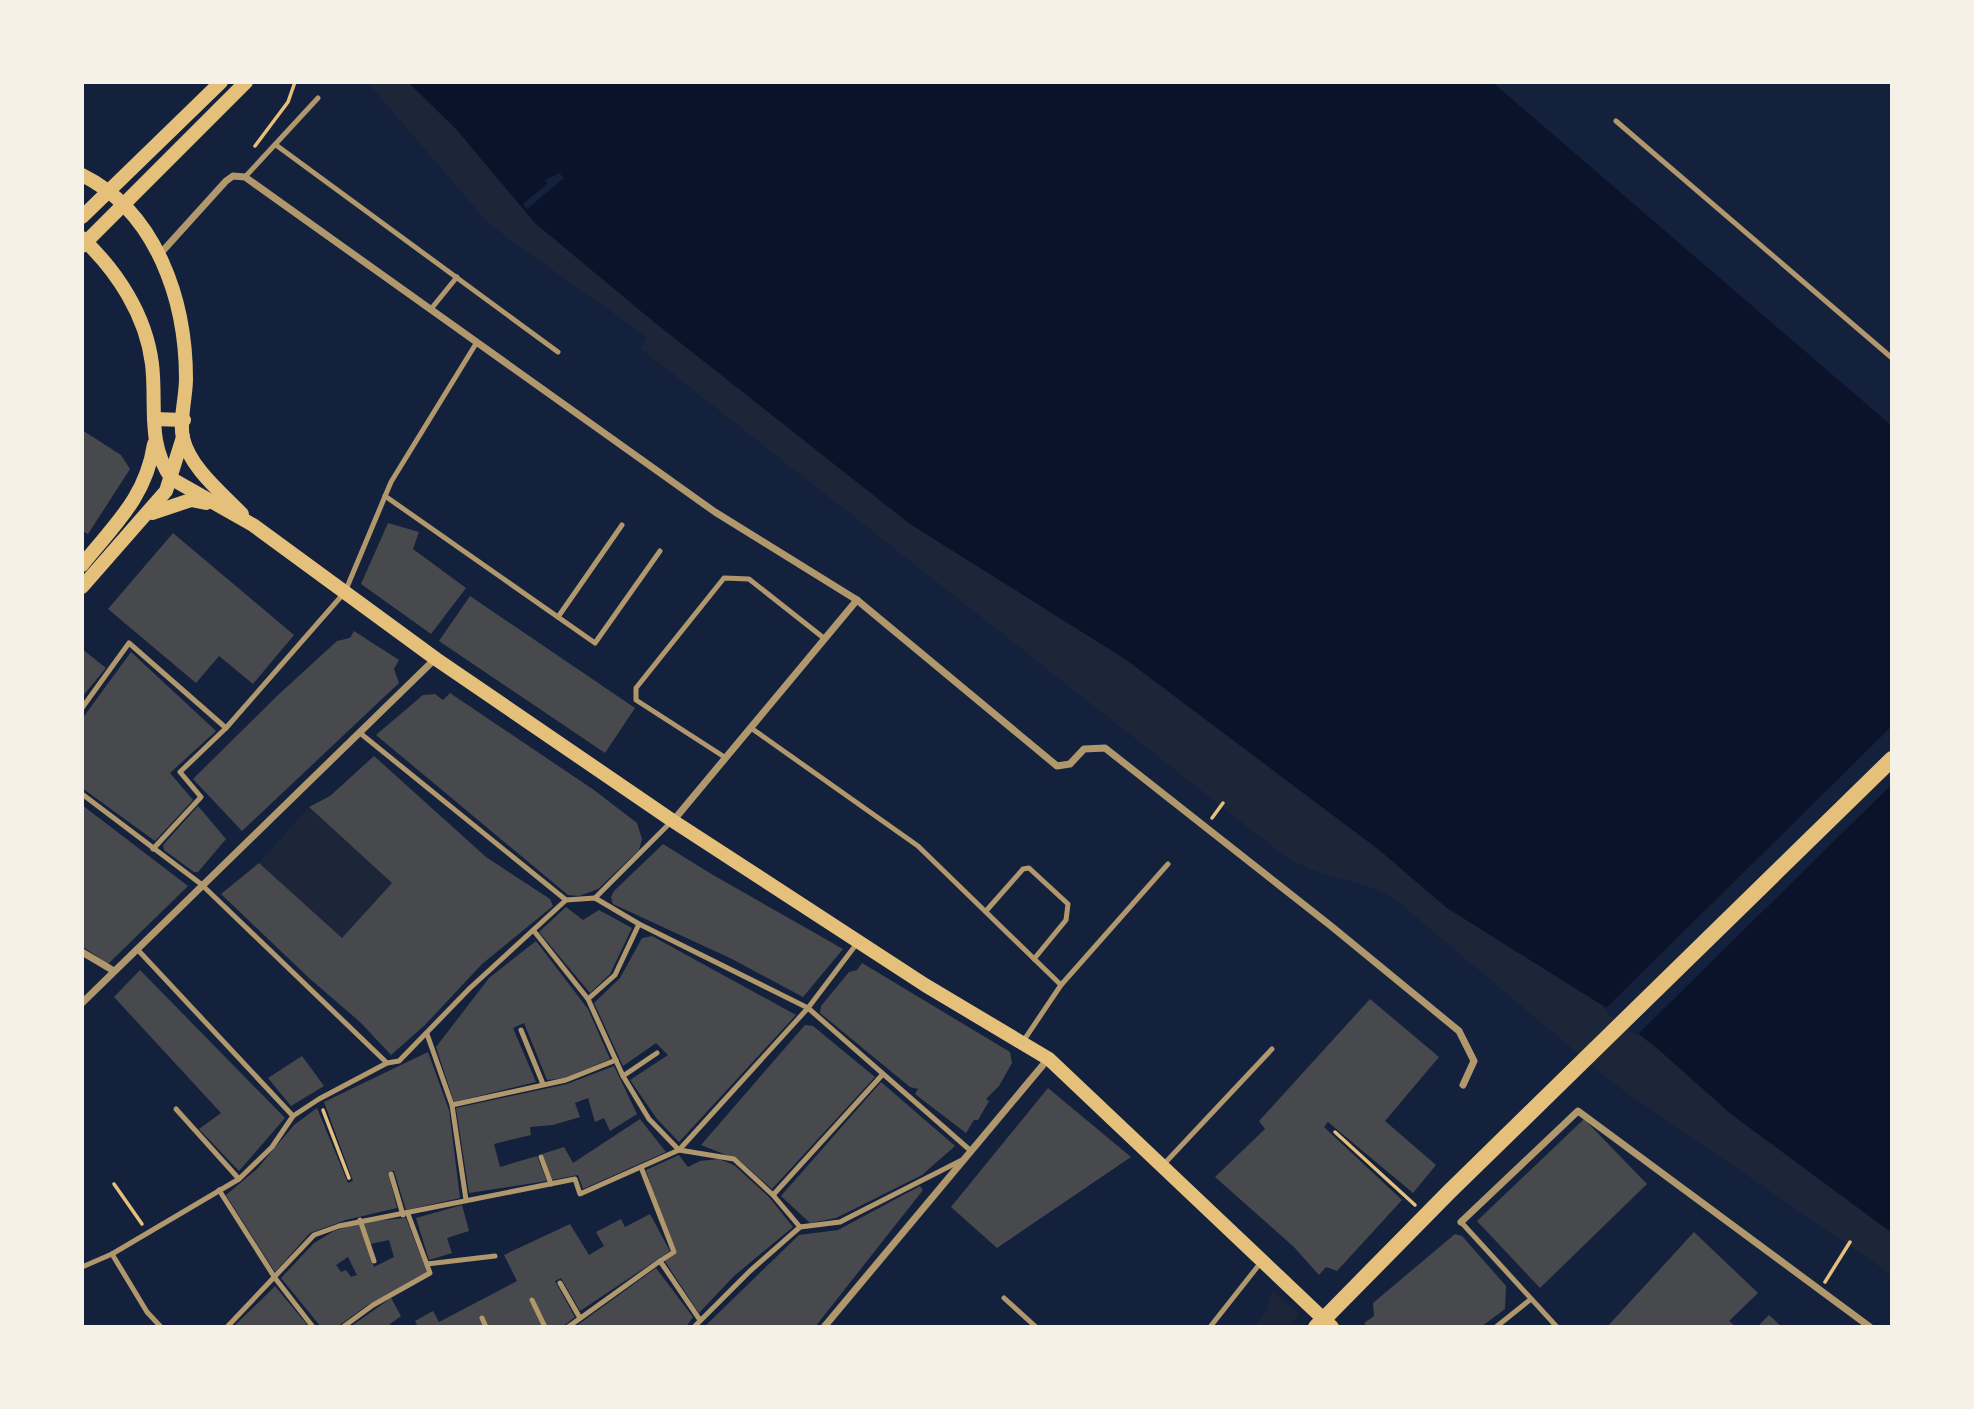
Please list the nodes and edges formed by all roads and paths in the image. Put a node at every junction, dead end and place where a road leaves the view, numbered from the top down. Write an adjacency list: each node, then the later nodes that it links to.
1 (221, 82): 10 (main road)
2 (246, 82): 12 (main road)
3 (295, 82): 8 (path)
4 (318, 98): 6 (lane)
5 (1616, 121): 18 (lane)
6 (276, 145): 9 (lane); 14 (lane)
7 (82, 174): 13 (main road)
8 (233, 176): 9 (street); 13 (street)
9 (245, 177): 15 (street)
10 (82, 217)
11 (82, 237): 19 (main road)
12 (82, 246)
13 (159, 255): 20 (main road)
14 (457, 277): 15 (lane); 17 (lane)
15 (431, 309): 16 (street)
16 (477, 342): 24 (lane); 33 (street)
17 (558, 352)
18 (1892, 359)
19 (154, 419): 20 (main road); 22 (main road)
20 (184, 420): 21 (main road)
21 (183, 437): 23 (main road); 27 (main road)
22 (155, 442): 23 (main road); 30 (main road)
23 (172, 479): 25 (main road); 26 (main road)
24 (385, 496): 32 (lane); 34 (lane)
25 (216, 504): 26 (main road); 27 (main road)
26 (148, 514): 31 (main road)
27 (253, 525): 32 (main road)
28 (622, 525): 34 (lane)
29 (660, 551): 34 (lane)
30 (82, 565)
31 (82, 587)
32 (345, 592): 36 (main road); 38 (lane)
33 (858, 600): 35 (street); 46 (street)
34 (558, 617)
35 (825, 639): 39 (street); 41 (lane)
36 (436, 659): 40 (street); 45 (main road)
37 (82, 708): 38 (lane)
38 (226, 728): 47 (lane)
39 (751, 728): 41 (street); 54 (lane)
40 (360, 733): 49 (street); 51 (lane)
41 (726, 758): 45 (street)
42 (1892, 759): 98 (main road)
43 (82, 794): 47 (lane)
44 (1223, 803): 46 (path)
45 (673, 821): 50 (lane); 57 (main road)
46 (1206, 826): 77 (street)
47 (153, 849): 49 (lane)
48 (1168, 864): 62 (lane)
49 (201, 884): 52 (street); 73 (lane)
50 (595, 898): 51 (lane); 55 (lane)
51 (566, 900): 56 (lane)
52 (183, 903): 53 (lane); 58 (street)
53 (190, 909)
54 (986, 911): 60 (lane); 60 (lane)
55 (639, 924): 63 (lane); 65 (lane)
56 (534, 931): 63 (lane); 67 (lane)
57 (858, 942): 65 (lane); 68 (main road)
58 (136, 949): 61 (street); 81 (lane)
59 (82, 952): 61 (street)
60 (1034, 959): 62 (lane)
61 (114, 971): 64 (street)
62 (1061, 985): 68 (lane)
63 (588, 999): 72 (lane)
64 (82, 1003)
65 (808, 1008): 74 (lane); 83 (lane)
66 (520, 1030): 76 (lane)
67 (427, 1034): 73 (lane); 79 (lane)
68 (1023, 1043): 71 (main road)
69 (1272, 1049): 87 (lane)
70 (657, 1053): 75 (lane)
71 (1049, 1059): 84 (street); 87 (main road)
72 (616, 1060): 75 (lane); 76 (lane)
73 (387, 1063): 78 (lane)
74 (883, 1074): 84 (lane); 95 (lane)
75 (623, 1076): 83 (lane)
76 (543, 1084): 79 (lane)
77 (1463, 1085)
78 (319, 1099): 81 (lane); 90 (path)
79 (452, 1105): 96 (lane)
80 (176, 1110): 91 (lane)
81 (293, 1116): 91 (lane)
82 (1335, 1132): 98 (path)
83 (679, 1150): 88 (lane); 95 (lane)
84 (971, 1151): 86 (street)
85 (541, 1157): 93 (lane)
86 (965, 1158): 101 (lane); 129 (street)
87 (1161, 1166): 108 (main road)
88 (641, 1167): 93 (lane); 107 (lane)
89 (391, 1174): 97 (lane)
90 (349, 1178)
91 (239, 1179): 94 (lane)
92 (114, 1184): 102 (path)
93 (551, 1184): 96 (lane)
94 (219, 1190): 102 (lane); 111 (lane)
95 (773, 1195): 101 (lane)
96 (466, 1200): 97 (lane)
97 (406, 1215): 99 (lane); 109 (lane)
98 (1427, 1216): 120 (main road)
99 (360, 1220): 106 (lane); 111 (lane)
100 (1461, 1222): 113 (street); 115 (lane)
101 (800, 1227): 119 (lane)
102 (147, 1232): 104 (lane)
103 (1850, 1242): 113 (path)
104 (112, 1254): 110 (lane); 121 (lane)
105 (495, 1256): 109 (lane)
106 (374, 1261)
107 (660, 1261): 118 (lane); 119 (lane)
108 (1262, 1261): 120 (main road); 131 (lane)
109 (427, 1264): 124 (lane)
110 (82, 1267)
111 (275, 1278): 122 (lane); 123 (lane)
112 (560, 1283): 118 (lane)
113 (1821, 1290): 134 (street)
114 (1004, 1298): 130 (lane)
115 (1531, 1299): 132 (lane); 133 (lane)
116 (532, 1300): 126 (lane)
117 (482, 1318): 125 (lane)
118 (580, 1318): 127 (lane)
119 (700, 1320): 128 (lane)
120 (1324, 1324)
121 (161, 1327)
122 (227, 1327)
123 (313, 1327)
124 (343, 1327)
125 (486, 1327)
126 (545, 1327)
127 (568, 1327)
128 (694, 1327)
129 (824, 1327)
130 (1036, 1327)
131 (1210, 1327)
132 (1496, 1327)
133 (1557, 1327)
134 (1870, 1327)

